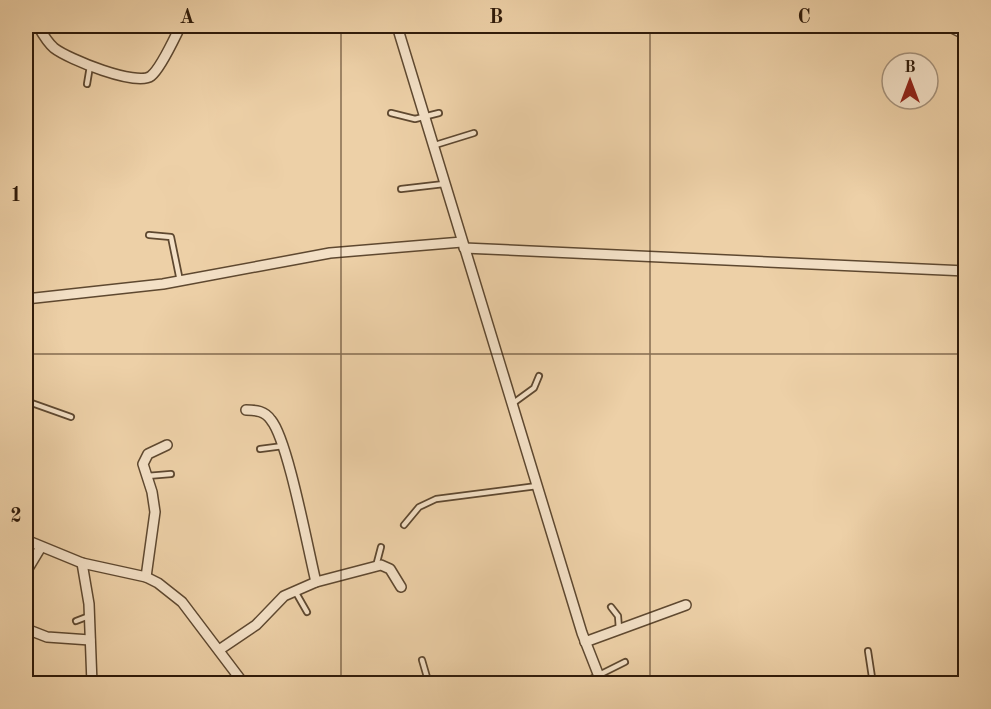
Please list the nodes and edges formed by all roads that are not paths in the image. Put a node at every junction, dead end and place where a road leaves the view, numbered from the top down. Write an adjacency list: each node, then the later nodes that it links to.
1 (38, 26): 6 (street)
2 (397, 26): 10 (street)
3 (948, 26): 5 (street)
4 (180, 27): 6 (street)
5 (966, 35)
6 (90, 66): 7 (lane)
7 (87, 84)
8 (439, 112): 10 (lane)
9 (391, 113): 10 (lane)
10 (424, 117): 12 (street)
11 (474, 133): 12 (lane)
12 (432, 146): 13 (street)
13 (444, 184): 14 (lane); 16 (street)
14 (401, 189)
15 (149, 235): 18 (lane)
16 (463, 245): 17 (street); 18 (street); 22 (street)
17 (966, 271)
18 (180, 281): 19 (street)
19 (26, 299)
20 (539, 376): 22 (lane)
21 (26, 401): 24 (lane)
22 (512, 404): 30 (street)
23 (246, 410): 26 (street)
24 (71, 417)
25 (167, 445): 29 (street)
26 (283, 446): 27 (lane); 39 (street)
27 (260, 449)
28 (171, 474): 29 (lane)
29 (147, 476): 38 (street)
30 (537, 486): 31 (lane); 50 (street)
31 (404, 525)
32 (26, 540): 33 (street)
33 (41, 547): 35 (street); 37 (street)
34 (381, 548): 36 (lane)
35 (82, 563): 38 (street); 45 (street)
36 (376, 566): 39 (street); 40 (street)
37 (26, 572)
38 (146, 577): 51 (street)
39 (316, 582): 41 (street)
40 (401, 587)
41 (295, 591): 44 (lane); 51 (street)
42 (686, 604): 47 (street)
43 (611, 607): 47 (lane)
44 (307, 612)
45 (89, 616): 46 (lane); 49 (street)
46 (76, 621)
47 (619, 629): 50 (street)
48 (30, 630): 49 (street)
49 (90, 640): 56 (street)
50 (585, 642): 55 (street)
51 (219, 650): 57 (street)
52 (867, 651): 60 (lane)
53 (422, 660): 58 (lane)
54 (625, 662): 55 (lane)
55 (600, 680): 59 (lane)
56 (92, 684)
57 (244, 684)
58 (429, 684)
59 (581, 684)
60 (873, 684)

